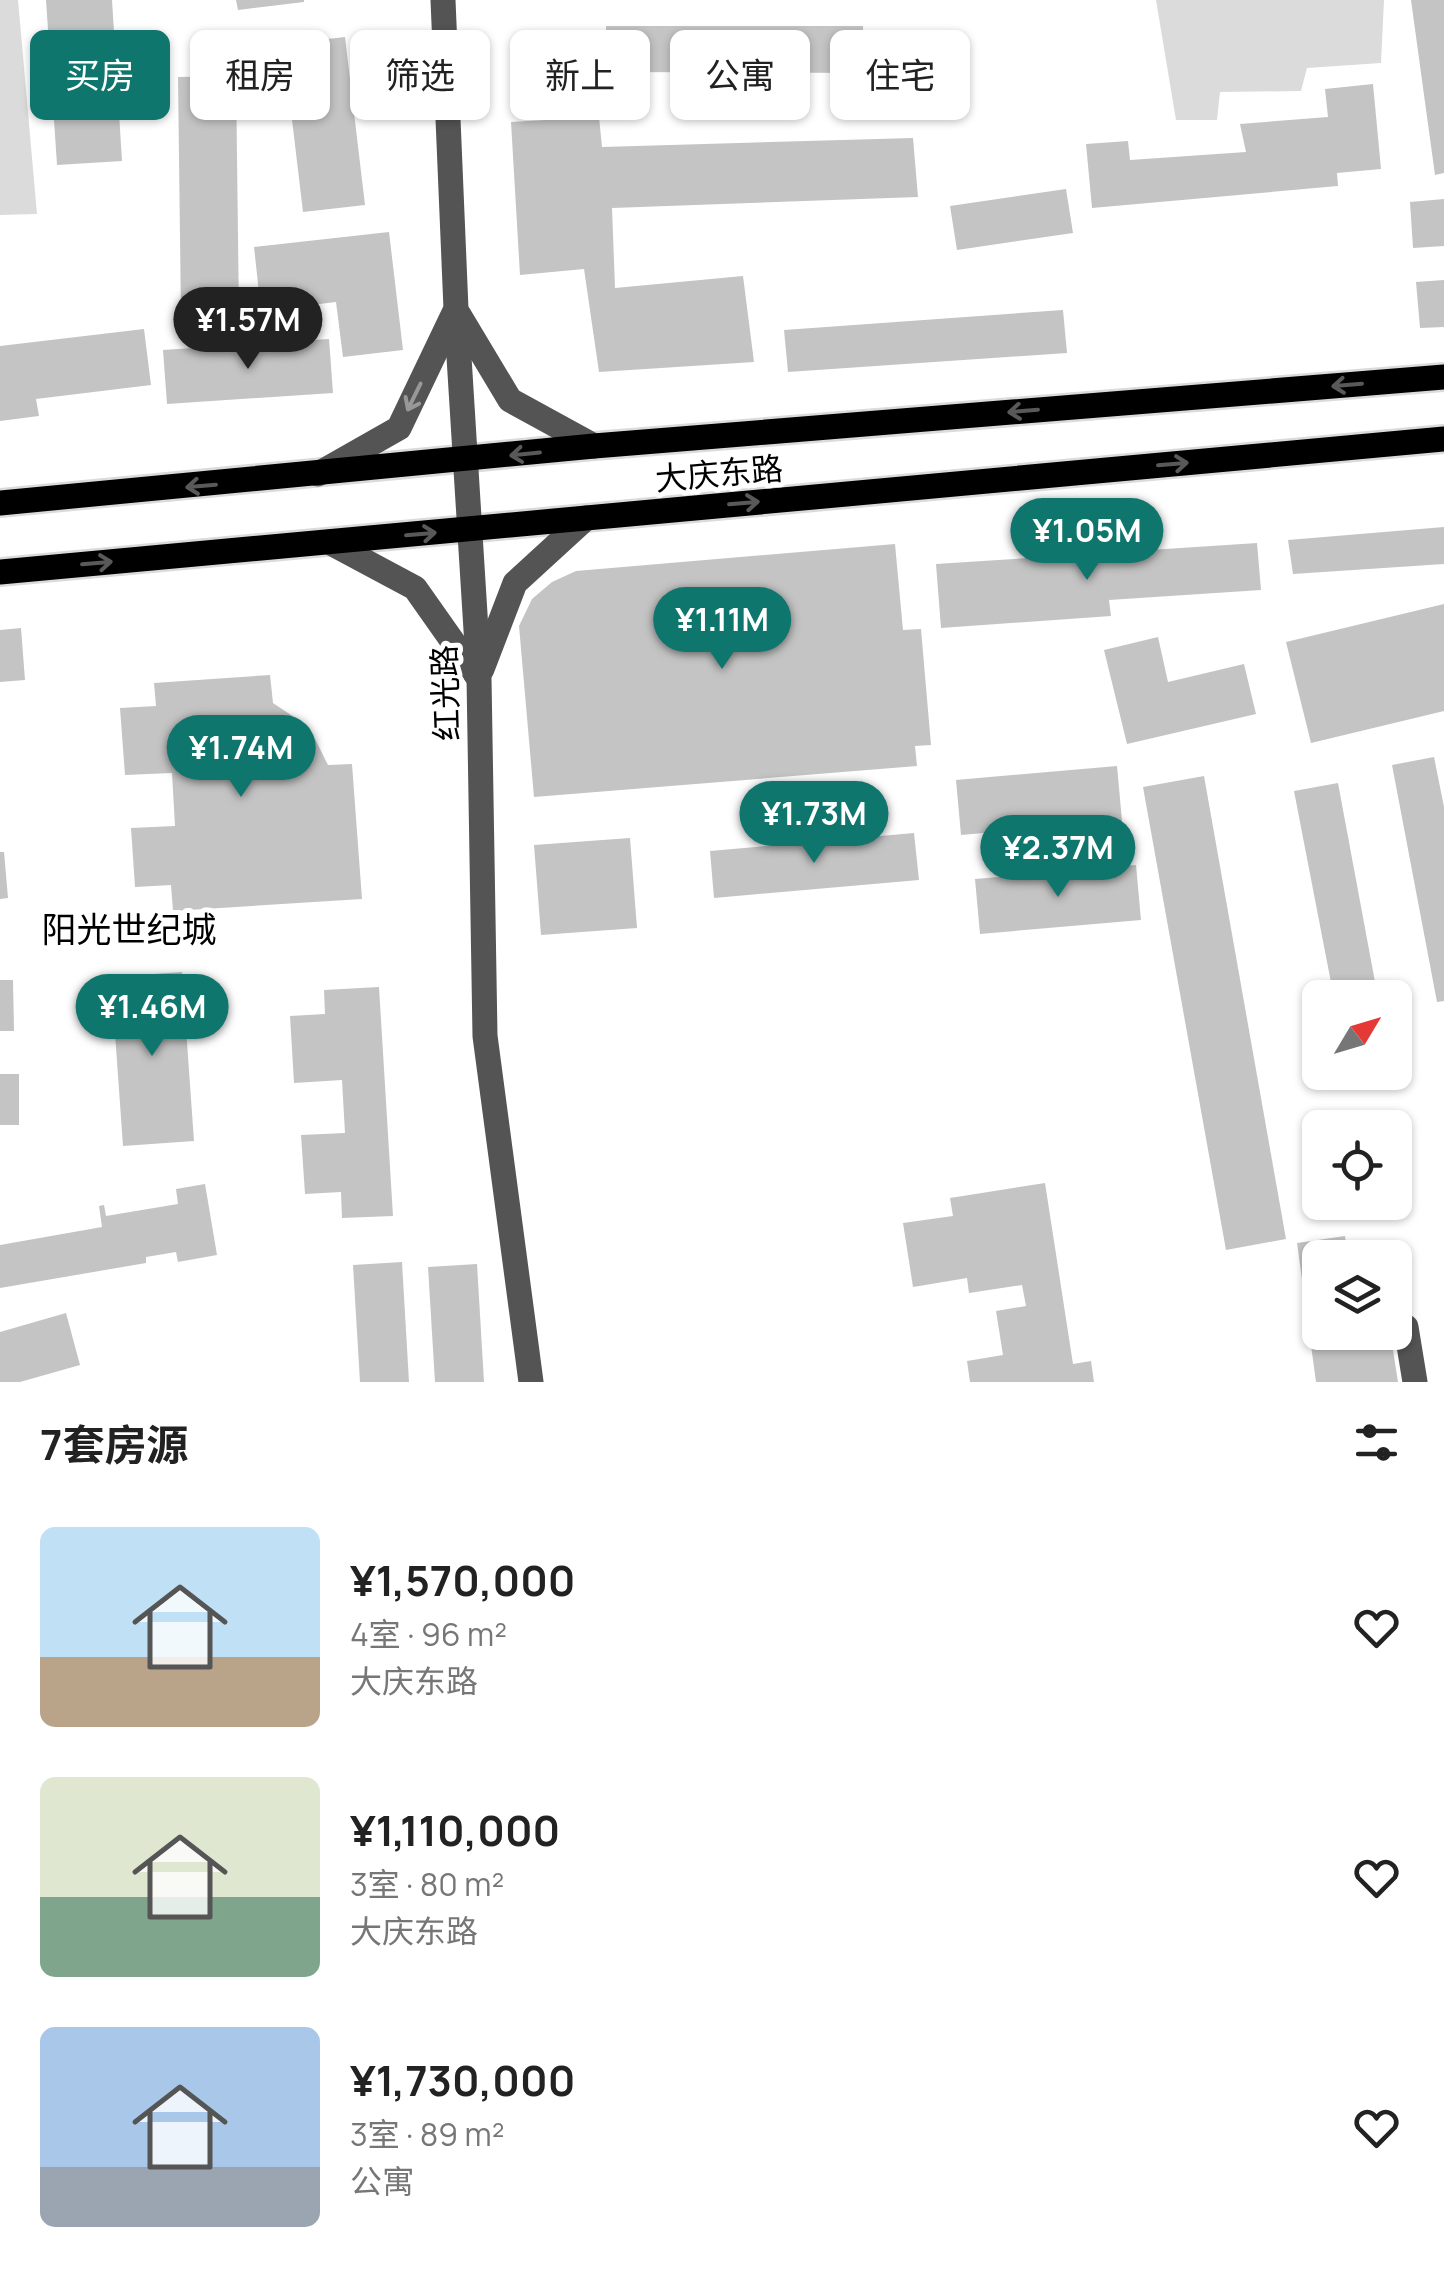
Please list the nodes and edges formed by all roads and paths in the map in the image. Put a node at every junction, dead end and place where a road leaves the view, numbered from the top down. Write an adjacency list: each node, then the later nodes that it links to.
1 (443, 0): 2 (street, 红光路)
2 (456, 309): 5 (street); 6 (street, 红光路); 7 (street, one-way to 7)
3 (1444, 377): 5 (main road, 大庆东路, one-way to 5)
4 (1444, 439): 9 (main road, 大庆东路, one-way to 4)
5 (594, 446): 6 (main road, 大庆东路, one-way to 6)
6 (466, 460): 7 (main road, 大庆东路); 10 (street, 红光路)
7 (314, 476): 8 (main road, 大庆东路, one-way to 8)
8 (0, 504)
9 (586, 518): 10 (main road, 大庆东路); 13 (street)
10 (470, 529): 11 (main road, 大庆东路, one-way to 10); 13 (street, 红光路)
11 (329, 542): 12 (main road, 大庆东路, one-way to 11); 13 (street)
12 (0, 572)
13 (479, 678): 15 (street, 红光路)
14 (1410, 1350): 16 (street)
15 (531, 1382)
16 (1415, 1382)

